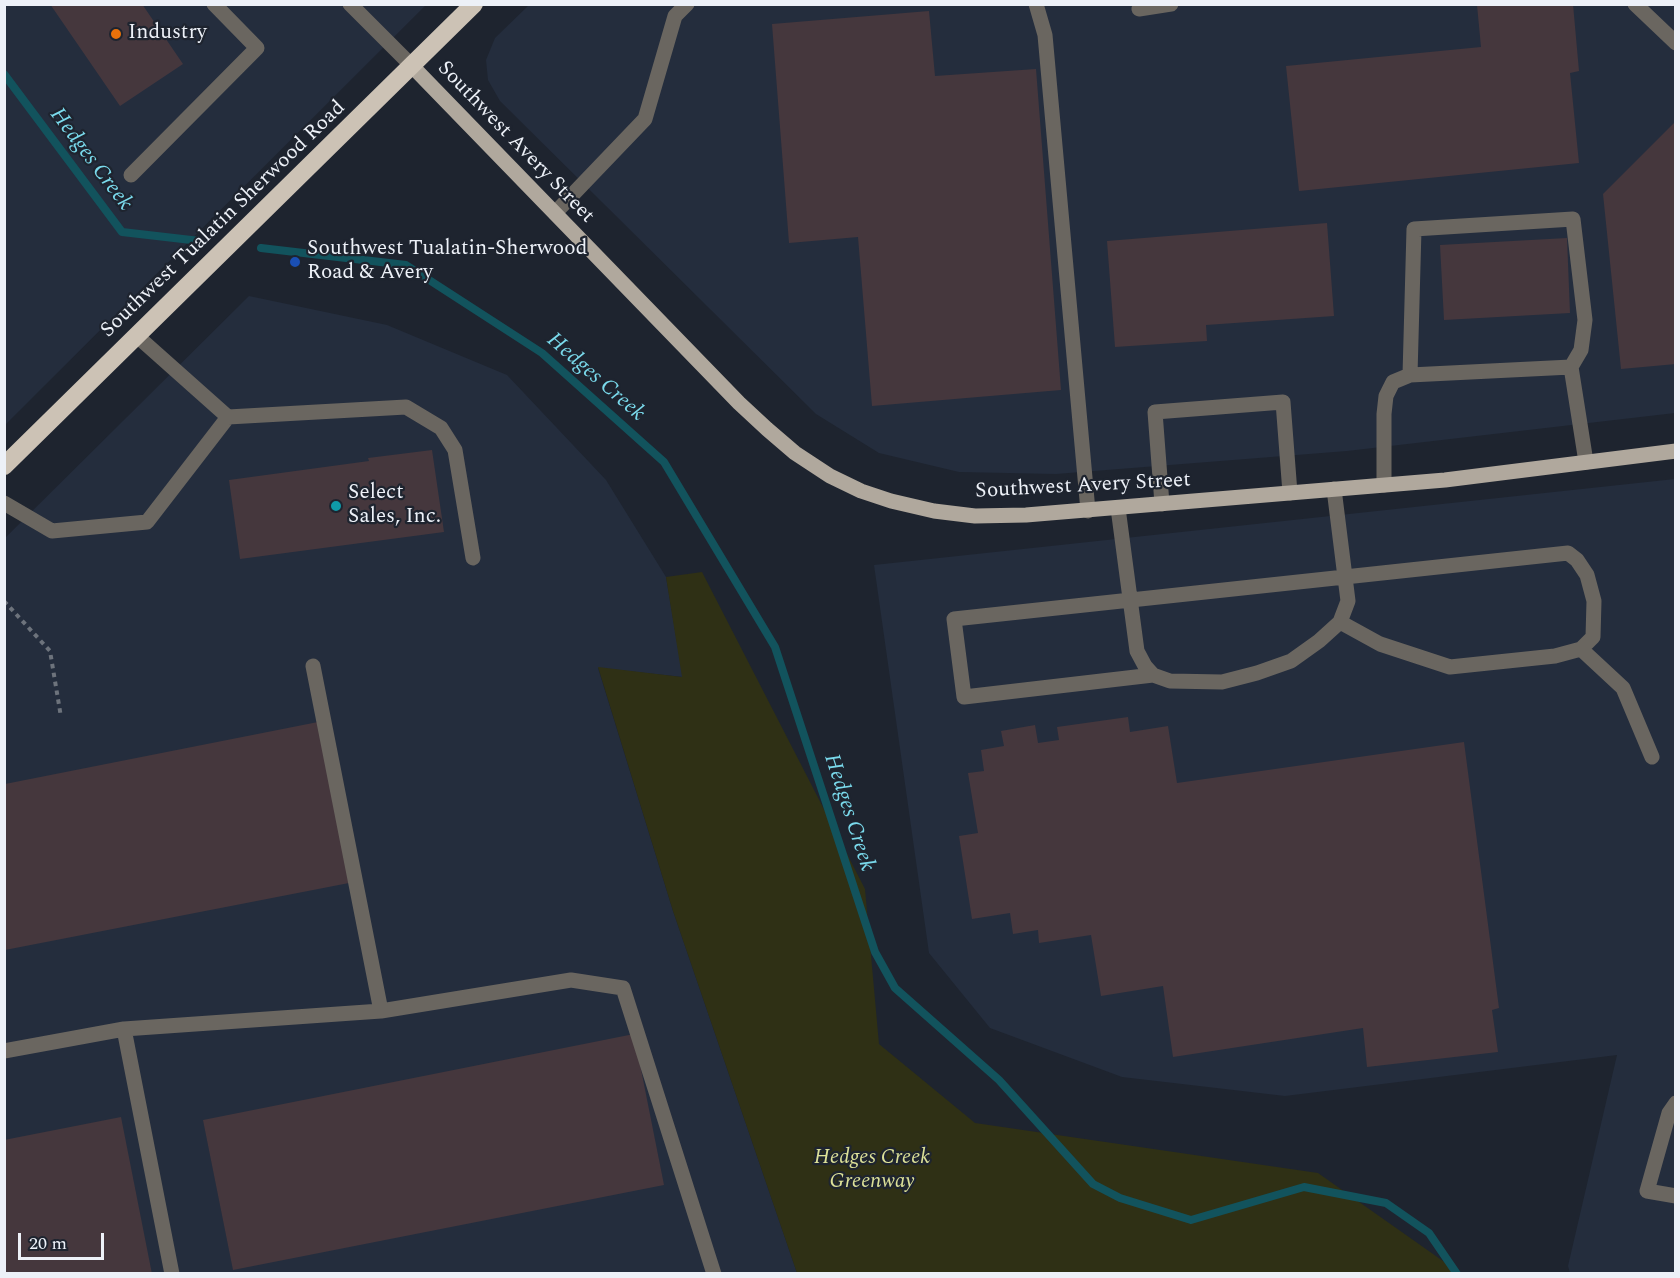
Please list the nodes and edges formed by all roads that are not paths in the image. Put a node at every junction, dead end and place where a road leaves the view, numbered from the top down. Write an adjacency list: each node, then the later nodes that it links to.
1 (214, 4): 11 (street)
2 (350, 4): 10 (street)
3 (474, 4): 10 (highway, Southwest Tualatin Sherwood Road)
4 (687, 4): 12 (street)
5 (1036, 4): 26 (street)
6 (1171, 4): 8 (street)
7 (1635, 4): 9 (street)
8 (1139, 9)
9 (1676, 43)
10 (412, 66): 12 (main road, Southwest Avery Street); 13 (highway, Southwest Tualatin Sherwood Road)
11 (131, 175)
12 (555, 213): 26 (main road, Southwest Avery Street)
13 (137, 336): 16 (street); 19 (highway, Southwest Tualatin Sherwood Road)
14 (1571, 367): 15 (street); 15 (street); 18 (street)
15 (1410, 375): 20 (street)
16 (228, 417): 23 (street); 27 (street)
17 (1676, 452): 18 (main road, Southwest Avery Street)
18 (1586, 462): 20 (main road, Southwest Avery Street)
19 (4, 466)
20 (1384, 485): 21 (main road, Southwest Avery Street)
21 (1334, 489): 22 (main road, Southwest Avery Street); 28 (street)
22 (1290, 493): 24 (main road, Southwest Avery Street); 24 (street)
23 (4, 503)
24 (1162, 504): 25 (main road, Southwest Avery Street)
25 (1118, 507): 26 (main road, Southwest Avery Street); 29 (street)
26 (1088, 511)
27 (473, 558)
28 (1345, 576): 29 (street); 30 (street); 31 (street)
29 (1130, 599): 33 (street); 33 (street)
30 (1340, 622): 31 (street); 33 (street)
31 (1581, 649): 34 (street)
32 (313, 666): 35 (street)
33 (1153, 675)
34 (1652, 757)
35 (381, 1011): 36 (street); 41 (street)
36 (124, 1029): 37 (street); 40 (street)
37 (4, 1051)
38 (1676, 1103): 39 (street)
39 (1676, 1196)
40 (172, 1274)
41 (714, 1274)

